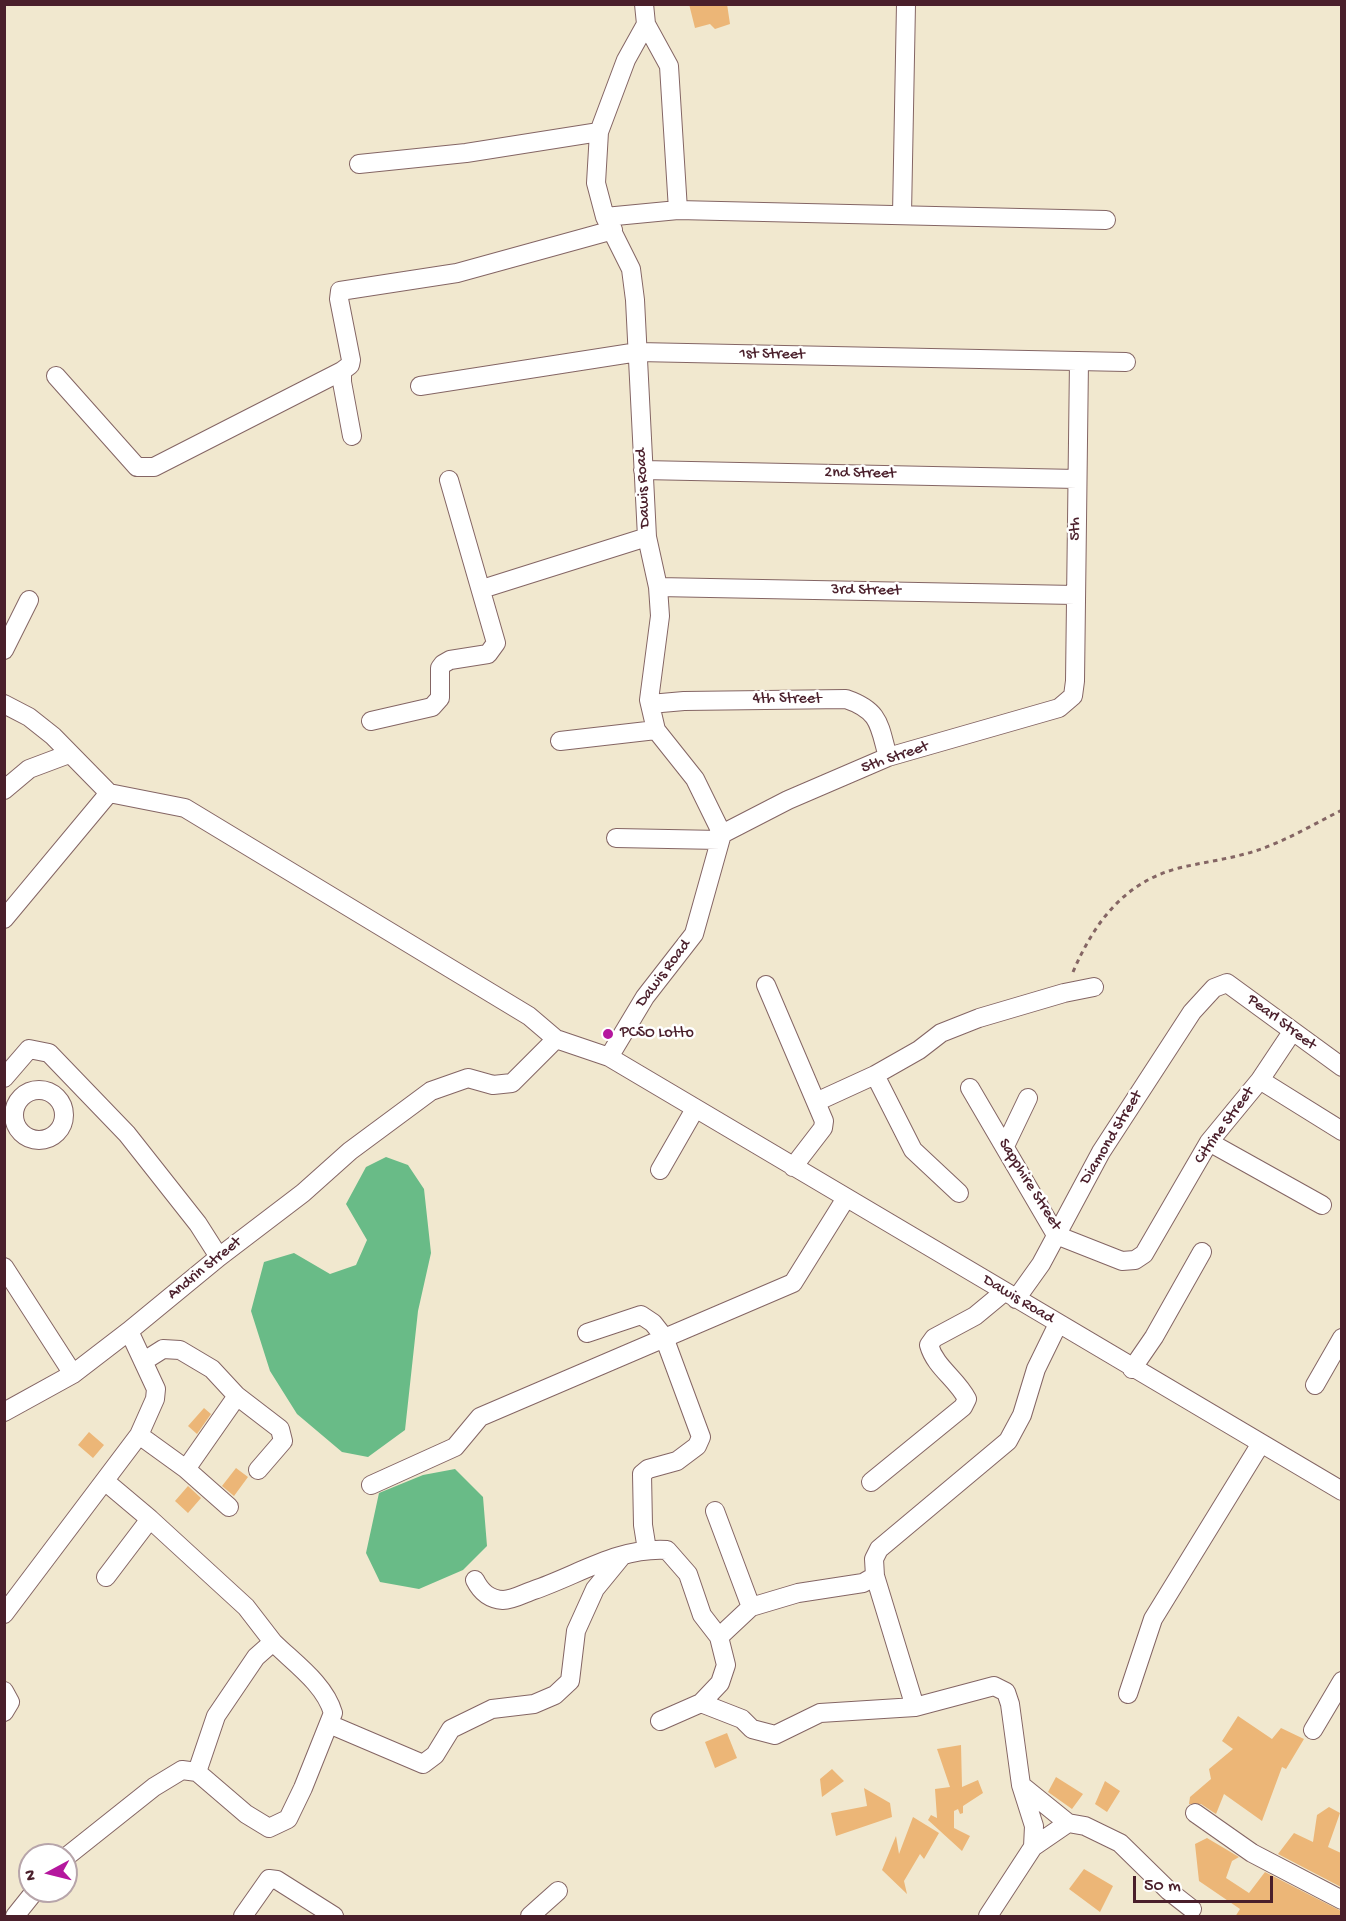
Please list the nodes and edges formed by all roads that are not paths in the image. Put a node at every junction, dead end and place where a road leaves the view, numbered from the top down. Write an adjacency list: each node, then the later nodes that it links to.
1 (644, 4): 3 (street)
2 (906, 4): 7 (street)
3 (646, 24): 4 (street, Dawis Road); 6 (street)
4 (599, 132): 5 (street); 9 (street, Dawis Road)
5 (359, 164)
6 (678, 210): 7 (street); 9 (street)
7 (902, 214): 8 (street)
8 (1106, 220)
9 (609, 224): 10 (street, Dawis Road); 13 (street)
10 (638, 352): 11 (street, 1st Street); 15 (street, 1st Street); 17 (street, Dawis Road)
11 (1079, 361): 12 (street, 1st Street); 18 (street, 5th)
12 (1126, 362)
13 (342, 371): 14 (street); 16 (street)
14 (56, 376)
15 (420, 386)
16 (352, 436)
17 (643, 470): 18 (street, 2nd Street); 20 (street, Dawis Road)
18 (1077, 479): 23 (street, 5th)
19 (449, 480): 22 (street)
20 (647, 537): 21 (street, Dawis Road); 22 (street)
21 (658, 587): 23 (street, 3rd Street); 28 (street, Dawis Road)
22 (482, 589): 29 (street)
23 (1075, 595): 26 (street, 5th)
24 (29, 600): 25 (street)
25 (4, 650)
26 (1073, 696): 33 (street, 5th Street)
27 (4, 704): 32 (street)
28 (650, 704): 30 (street, Dawis Road); 33 (street, 4th Street)
29 (371, 721)
30 (656, 730): 31 (street); 36 (street, Dawis Road)
31 (560, 741)
32 (69, 754): 34 (street); 35 (street)
33 (888, 757): 36 (street, 5th Street)
34 (4, 790)
35 (109, 793): 38 (street); 43 (street)
36 (721, 837): 37 (street); 44 (street, Dawis Road)
37 (616, 838)
38 (4, 920)
39 (766, 985): 53 (street)
40 (1220, 985): 42 (street, Pearl Street); 63 (street, Diamond Street)
41 (1094, 987): 46 (street)
42 (1292, 1032): 45 (street, Pearl Street); 48 (street, Citrine Street)
43 (556, 1039): 44 (street); 66 (street, Andrin Street)
44 (609, 1057): 54 (street, Dawis Road)
45 (1341, 1068)
46 (876, 1076): 53 (street); 60 (street)
47 (4, 1078): 49 (street)
48 (1260, 1080): 55 (street); 56 (street, Citrine Street)
49 (78, 1084): 51 (street); 66 (street)
50 (970, 1088): 57 (street, Sapphire Street)
51 (58, 1098)
52 (1028, 1098): 57 (street)
53 (816, 1102): 58 (street)
54 (696, 1109): 58 (street, Dawis Road); 59 (street)
55 (1341, 1131)
56 (1209, 1142): 62 (street); 65 (street, Citrine Street)
57 (1005, 1146): 63 (street, Sapphire Street)
58 (793, 1167): 61 (street, Dawis Road)
59 (660, 1170)
60 (959, 1193)
61 (846, 1198): 68 (street, Dawis Road); 72 (street)
62 (1322, 1205)
63 (1056, 1235): 65 (street, Sapphire Street); 68 (street, Diamond Street)
64 (1202, 1252): 75 (street)
65 (1144, 1254)
66 (219, 1257): 70 (street, Andrin Street)
67 (4, 1267): 76 (street)
68 (1010, 1295): 69 (street, Dawis Road); 85 (street, Diamond Street)
69 (1058, 1324): 75 (street, Dawis Road); 93 (street)
70 (129, 1331): 74 (street); 76 (street, Andrin Street)
71 (587, 1333): 72 (street)
72 (664, 1337): 86 (street); 91 (street)
73 (1341, 1338): 77 (street)
74 (144, 1361): 78 (street); 80 (street)
75 (1132, 1369): 81 (street, Dawis Road)
76 (73, 1374): 79 (street, Andrin Street)
77 (1316, 1384)
78 (237, 1396): 82 (street); 83 (street)
79 (4, 1412)
80 (139, 1435): 82 (street); 84 (street)
81 (1260, 1445): 87 (street, Dawis Road); 102 (street)
82 (186, 1469): 88 (street)
83 (258, 1470)
84 (106, 1482): 90 (street); 97 (street)
85 (871, 1482)
86 (371, 1485)
87 (1341, 1491)
88 (229, 1507)
89 (715, 1511): 96 (street)
90 (150, 1519): 94 (street); 99 (street)
91 (647, 1550): 92 (street); 98 (street)
92 (622, 1556): 95 (street); 107 (street)
93 (875, 1576): 96 (street); 104 (street)
94 (106, 1577)
95 (475, 1580)
96 (751, 1607): 98 (street)
97 (4, 1614)
98 (719, 1637): 103 (street)
99 (273, 1642): 107 (street); 109 (street)
100 (1341, 1681): 108 (street)
101 (4, 1691): 105 (street)
102 (1128, 1694)
103 (701, 1703): 104 (street); 106 (street)
104 (915, 1707): 110 (street)
105 (4, 1712)
106 (660, 1721)
107 (329, 1724): 109 (street)
108 (1313, 1730)
109 (197, 1772): 113 (street)
110 (1021, 1785): 112 (street); 114 (street)
111 (1195, 1813): 116 (street)
112 (1068, 1823): 114 (street); 118 (street)
113 (78, 1847)
114 (1033, 1847): 123 (street)
115 (558, 1891): 122 (street)
116 (1341, 1899)
117 (25, 1903): 119 (street)
118 (1192, 1909)
119 (15, 1917)
120 (243, 1917): 121 (street)
121 (334, 1917)
122 (530, 1917)
123 (988, 1917)

